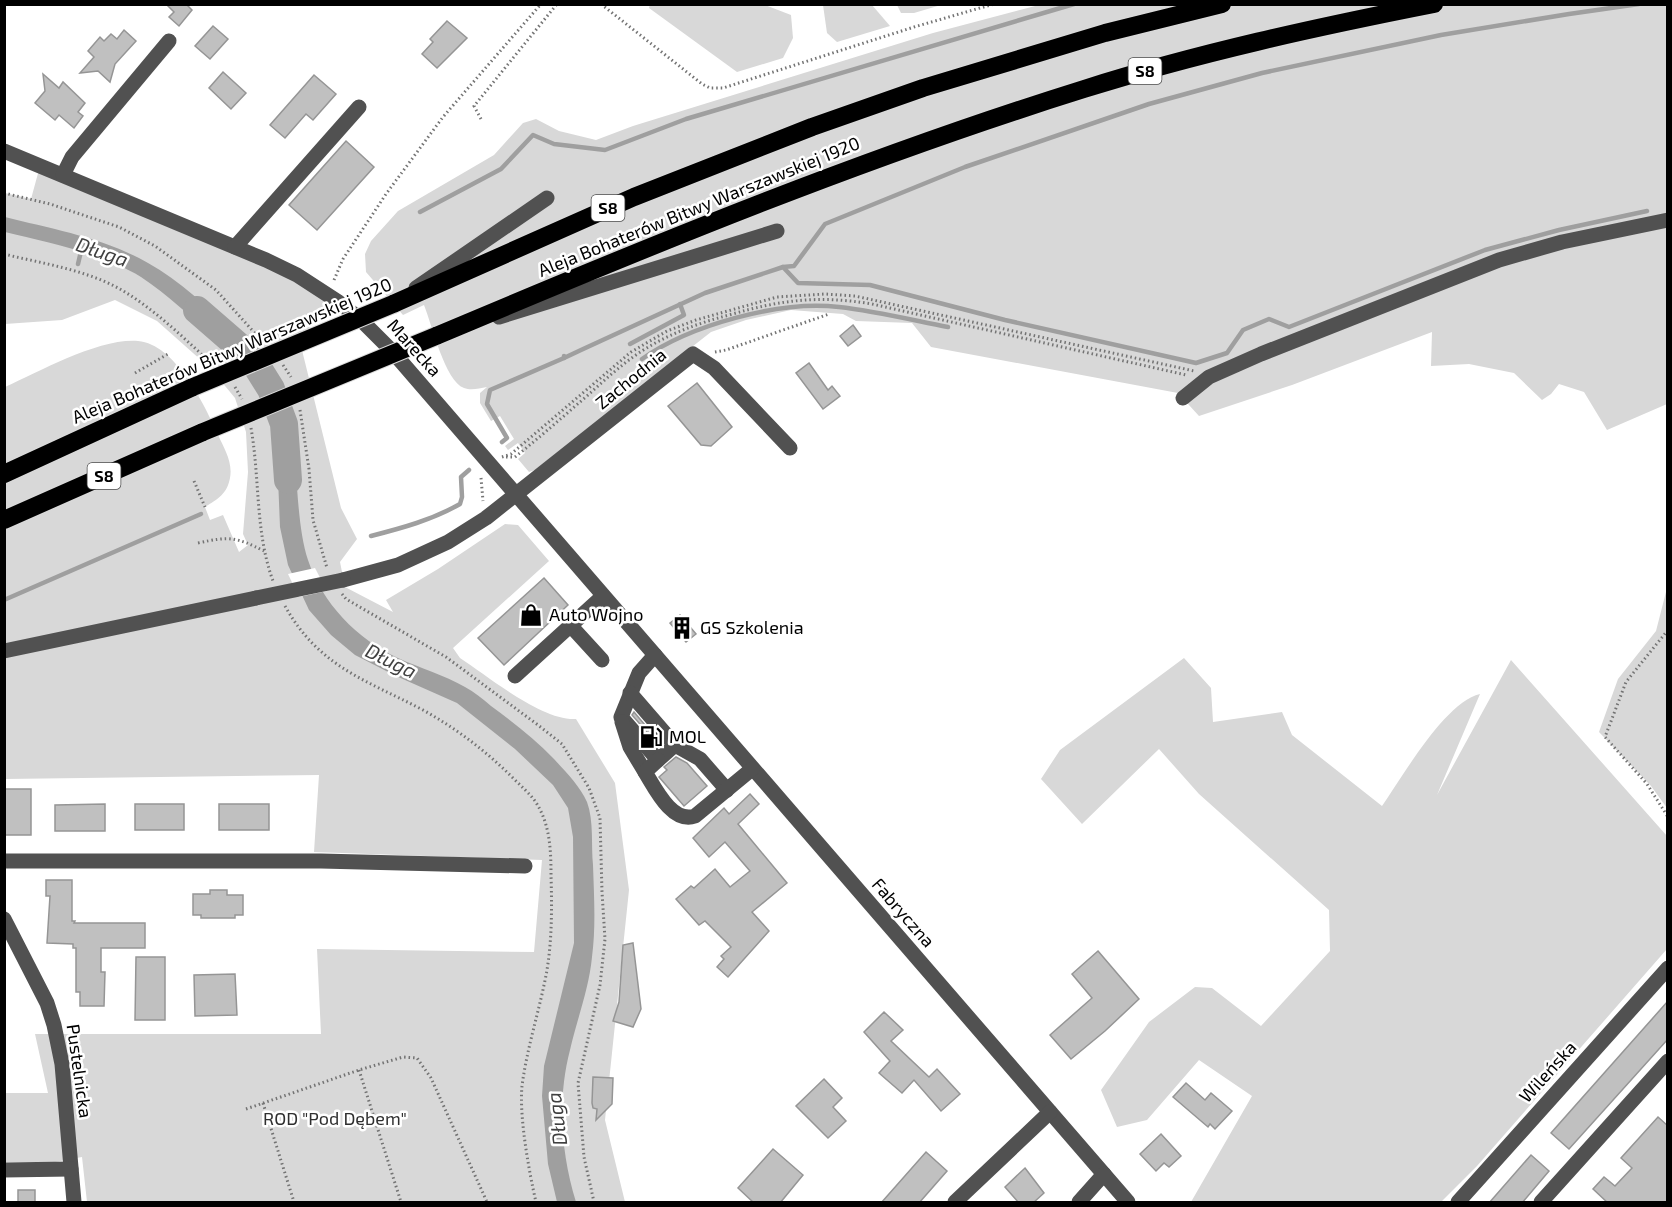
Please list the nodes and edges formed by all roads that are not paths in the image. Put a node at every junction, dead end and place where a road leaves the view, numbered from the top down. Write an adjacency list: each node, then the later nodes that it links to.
1 (1222, 4): 11 (highway, Aleja Bohaterów Bitwy Warszawskiej 1920 / S8)
2 (1434, 4): 12 (highway, Aleja Bohaterów Bitwy Warszawskiej 1920 / S8)
3 (169, 41): 6 (street)
4 (359, 107): 10 (street)
5 (4, 151): 6 (street, Marecka)
6 (63, 175): 10 (street, Marecka)
7 (548, 198): 11 (street)
8 (1668, 220): 13 (street)
9 (777, 231): 12 (street)
10 (235, 247): 16 (street, Marecka)
11 (393, 304): 15 (highway, Aleja Bohaterów Bitwy Warszawskiej 1920 / S8, bridge)
12 (436, 336): 17 (highway, Aleja Bohaterów Bitwy Warszawskiej 1920 / S8, bridge)
13 (1183, 398)
14 (790, 448): 16 (street, Zachodnia)
15 (4, 474)
16 (516, 496): 18 (street, Marecka); 20 (street, Zachodnia, bridge)
17 (4, 520)
18 (603, 596): 19 (street); 21 (street, Marecka)
19 (570, 625): 22 (street); 23 (street)
20 (4, 651)
21 (652, 652): 24 (street); 28 (street, Fabryczna)
22 (602, 660)
23 (515, 676)
24 (630, 693): 25 (street); 26 (street)
25 (621, 717): 27 (street); 29 (street)
26 (675, 745): 27 (street); 30 (street)
27 (658, 760): 29 (street)
28 (752, 769): 30 (street); 36 (street, Fabryczna)
29 (645, 772): 30 (street)
30 (727, 790)
31 (4, 861): 32 (street)
32 (525, 866)
33 (4, 919): 37 (street, Pustelnicka)
34 (1668, 968): 44 (street, Wileńska)
35 (1668, 1061): 45 (street)
36 (1050, 1112): 39 (street, Fabryczna); 42 (street)
37 (71, 1169): 38 (street); 41 (street, Pustelnicka)
38 (4, 1170)
39 (1104, 1174): 40 (street); 43 (street, Fabryczna)
40 (1079, 1202)
41 (74, 1203)
42 (955, 1203)
43 (1128, 1203)
44 (1458, 1203)
45 (1540, 1203)

